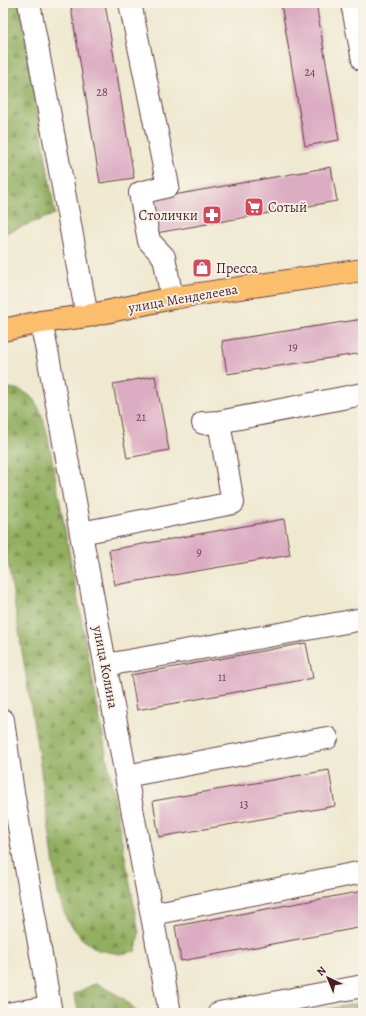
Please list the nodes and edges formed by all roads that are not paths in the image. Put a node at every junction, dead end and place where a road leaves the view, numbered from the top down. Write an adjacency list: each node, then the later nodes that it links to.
1 (29, 3): 7 (street)
2 (130, 3): 6 (street)
3 (352, 3): 4 (street)
4 (363, 60)
5 (363, 270): 6 (main road, улица Менделеева)
6 (172, 298): 7 (main road, улица Менделеева)
7 (87, 316): 8 (main road, улица Менделеева)
8 (41, 322): 9 (main road, улица Менделеева); 11 (street, улица Колина)
9 (3, 330)
10 (363, 394): 11 (street)
11 (81, 533): 13 (street, улица Колина)
12 (363, 619): 13 (street)
13 (106, 665): 16 (street, улица Колина)
14 (3, 720): 17 (street)
15 (327, 738): 16 (street)
16 (126, 776): 19 (street, улица Колина)
17 (7, 786): 21 (street)
18 (363, 872): 19 (street)
19 (152, 914): 23 (street, улица Колина)
20 (363, 986): 24 (street)
21 (50, 1010): 22 (street)
22 (12, 1013)
23 (170, 1013)
24 (219, 1013)

